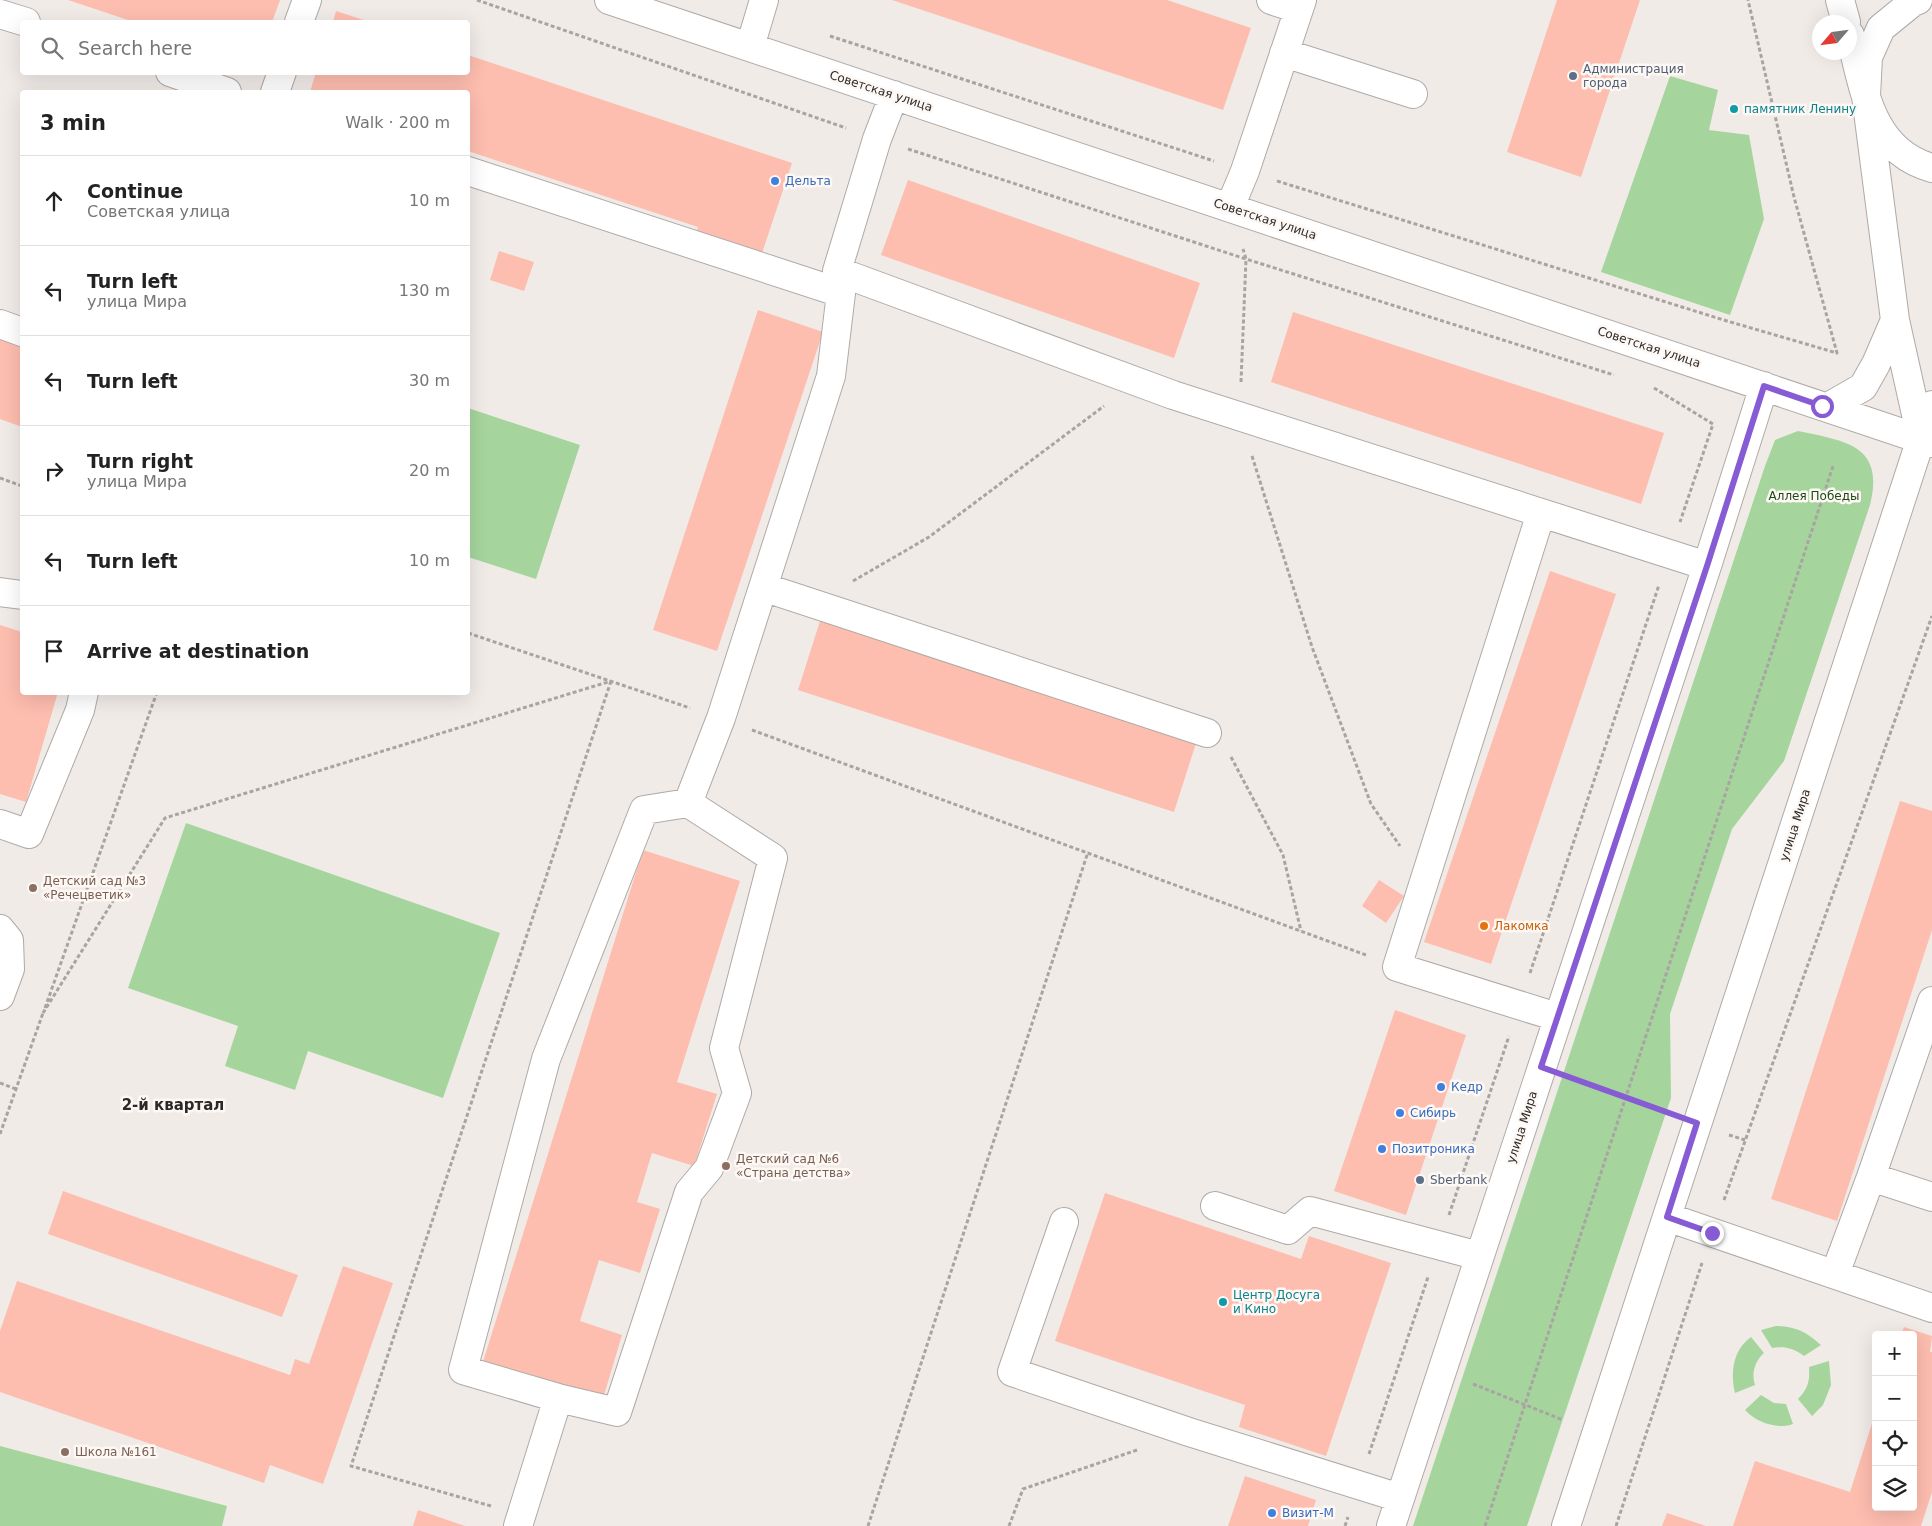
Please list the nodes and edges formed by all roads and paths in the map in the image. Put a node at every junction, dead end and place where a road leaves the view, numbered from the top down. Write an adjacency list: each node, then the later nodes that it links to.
1 (306, 0): 13 (street)
2 (477, 0): 25 (path)
3 (609, 0): 15 (street, Советская улица)
4 (764, 0): 15 (street)
5 (1271, 0): 9 (street)
6 (1748, 0): 27 (path)
7 (1840, 0): 11 (street)
8 (1918, 0): 24 (street)
9 (1300, 5): 16 (street)
10 (0, 14): 12 (street)
11 (1844, 15)
12 (20, 20)
13 (300, 20)
14 (826, 35): 27 (path)
15 (750, 47): 23 (street, Советская улица)
16 (1284, 53): 22 (street); 27 (street)
17 (1857, 60): 24 (street)
18 (179, 75): 20 (street)
19 (281, 75): 21 (street)
20 (221, 90)
21 (276, 90)
22 (1413, 94)
23 (894, 95): 25 (street); 29 (street, Советская улица)
24 (1866, 96): 26 (street); 32 (street)
25 (877, 139): 30 (path); 31 (street)
26 (1932, 168)
27 (1244, 171): 29 (street)
28 (470, 172): 31 (street)
29 (1230, 208): 30 (path); 37 (street, Советская улица)
30 (1246, 259): 35 (path); 41 (path)
31 (839, 282): 36 (street); 49 (street)
32 (1896, 320): 40 (street); 43 (street)
33 (0, 324): 34 (street)
34 (20, 331)
35 (1615, 375)
36 (1136, 382): 41 (street); 52 (path)
37 (1764, 386): 40 (street, Советская улица); 48 (street, улица Мира)
38 (1653, 387): 42 (path)
39 (1932, 405): 43 (street, улица Мира)
40 (1828, 407): 43 (street, Советская улица)
41 (1239, 417): 47 (street); 63 (path)
42 (1713, 424)
43 (1926, 441): 76 (street, улица Мира)
44 (1833, 466): 75 (path)
45 (0, 478): 46 (path)
46 (20, 485)
47 (1541, 513): 48 (street); 63 (street)
48 (1707, 566): 70 (street, улица Мира)
49 (763, 587): 52 (street); 58 (street)
50 (0, 592): 51 (street)
51 (20, 595)
52 (813, 604): 59 (street)
53 (1932, 616): 78 (path)
54 (470, 634): 55 (path)
55 (611, 681): 58 (path); 69 (path); 94 (path)
56 (83, 695): 61 (street)
57 (156, 695): 69 (path)
58 (721, 718): 60 (street); 62 (path)
59 (1207, 733): 65 (path)
60 (688, 803): 89 (street); 89 (street)
61 (0, 824)
62 (1088, 852): 65 (path); 95 (path)
63 (1425, 881): 66 (street)
64 (0, 929): 67 (street)
65 (1301, 931): 66 (path)
66 (1397, 967): 70 (street)
67 (0, 996)
68 (1932, 1001): 79 (street)
69 (43, 1013): 74 (path)
70 (1557, 1017): 72 (street, улица Мира)
71 (1503, 1053): 72 (path)
72 (1541, 1067): 75 (path); 85 (street, улица Мира)
73 (0, 1083): 74 (path)
74 (16, 1089): 77 (path)
75 (1626, 1097): 76 (path); 90 (path)
76 (1697, 1123): 78 (path); 82 (street, улица Мира)
77 (0, 1134)
78 (1745, 1140): 84 (path)
79 (1871, 1177): 80 (street); 86 (street)
80 (1932, 1197)
81 (1215, 1206): 85 (street)
82 (1667, 1217): 84 (street); 99 (street, улица Мира)
83 (1064, 1222): 92 (street)
84 (1712, 1233): 86 (street); 100 (path)
85 (1479, 1256): 93 (street, улица Мира)
86 (1835, 1274): 87 (street)
87 (1932, 1308)
88 (1471, 1383): 90 (path)
89 (558, 1398): 94 (street)
90 (1525, 1405): 91 (path); 98 (path)
91 (1563, 1420)
92 (1189, 1432): 93 (street); 96 (path)
93 (1400, 1498): 97 (street, улица Мира)
94 (520, 1520)
95 (868, 1526)
96 (1009, 1526)
97 (1391, 1526)
98 (1485, 1526)
99 (1566, 1526)
100 (1616, 1526)

